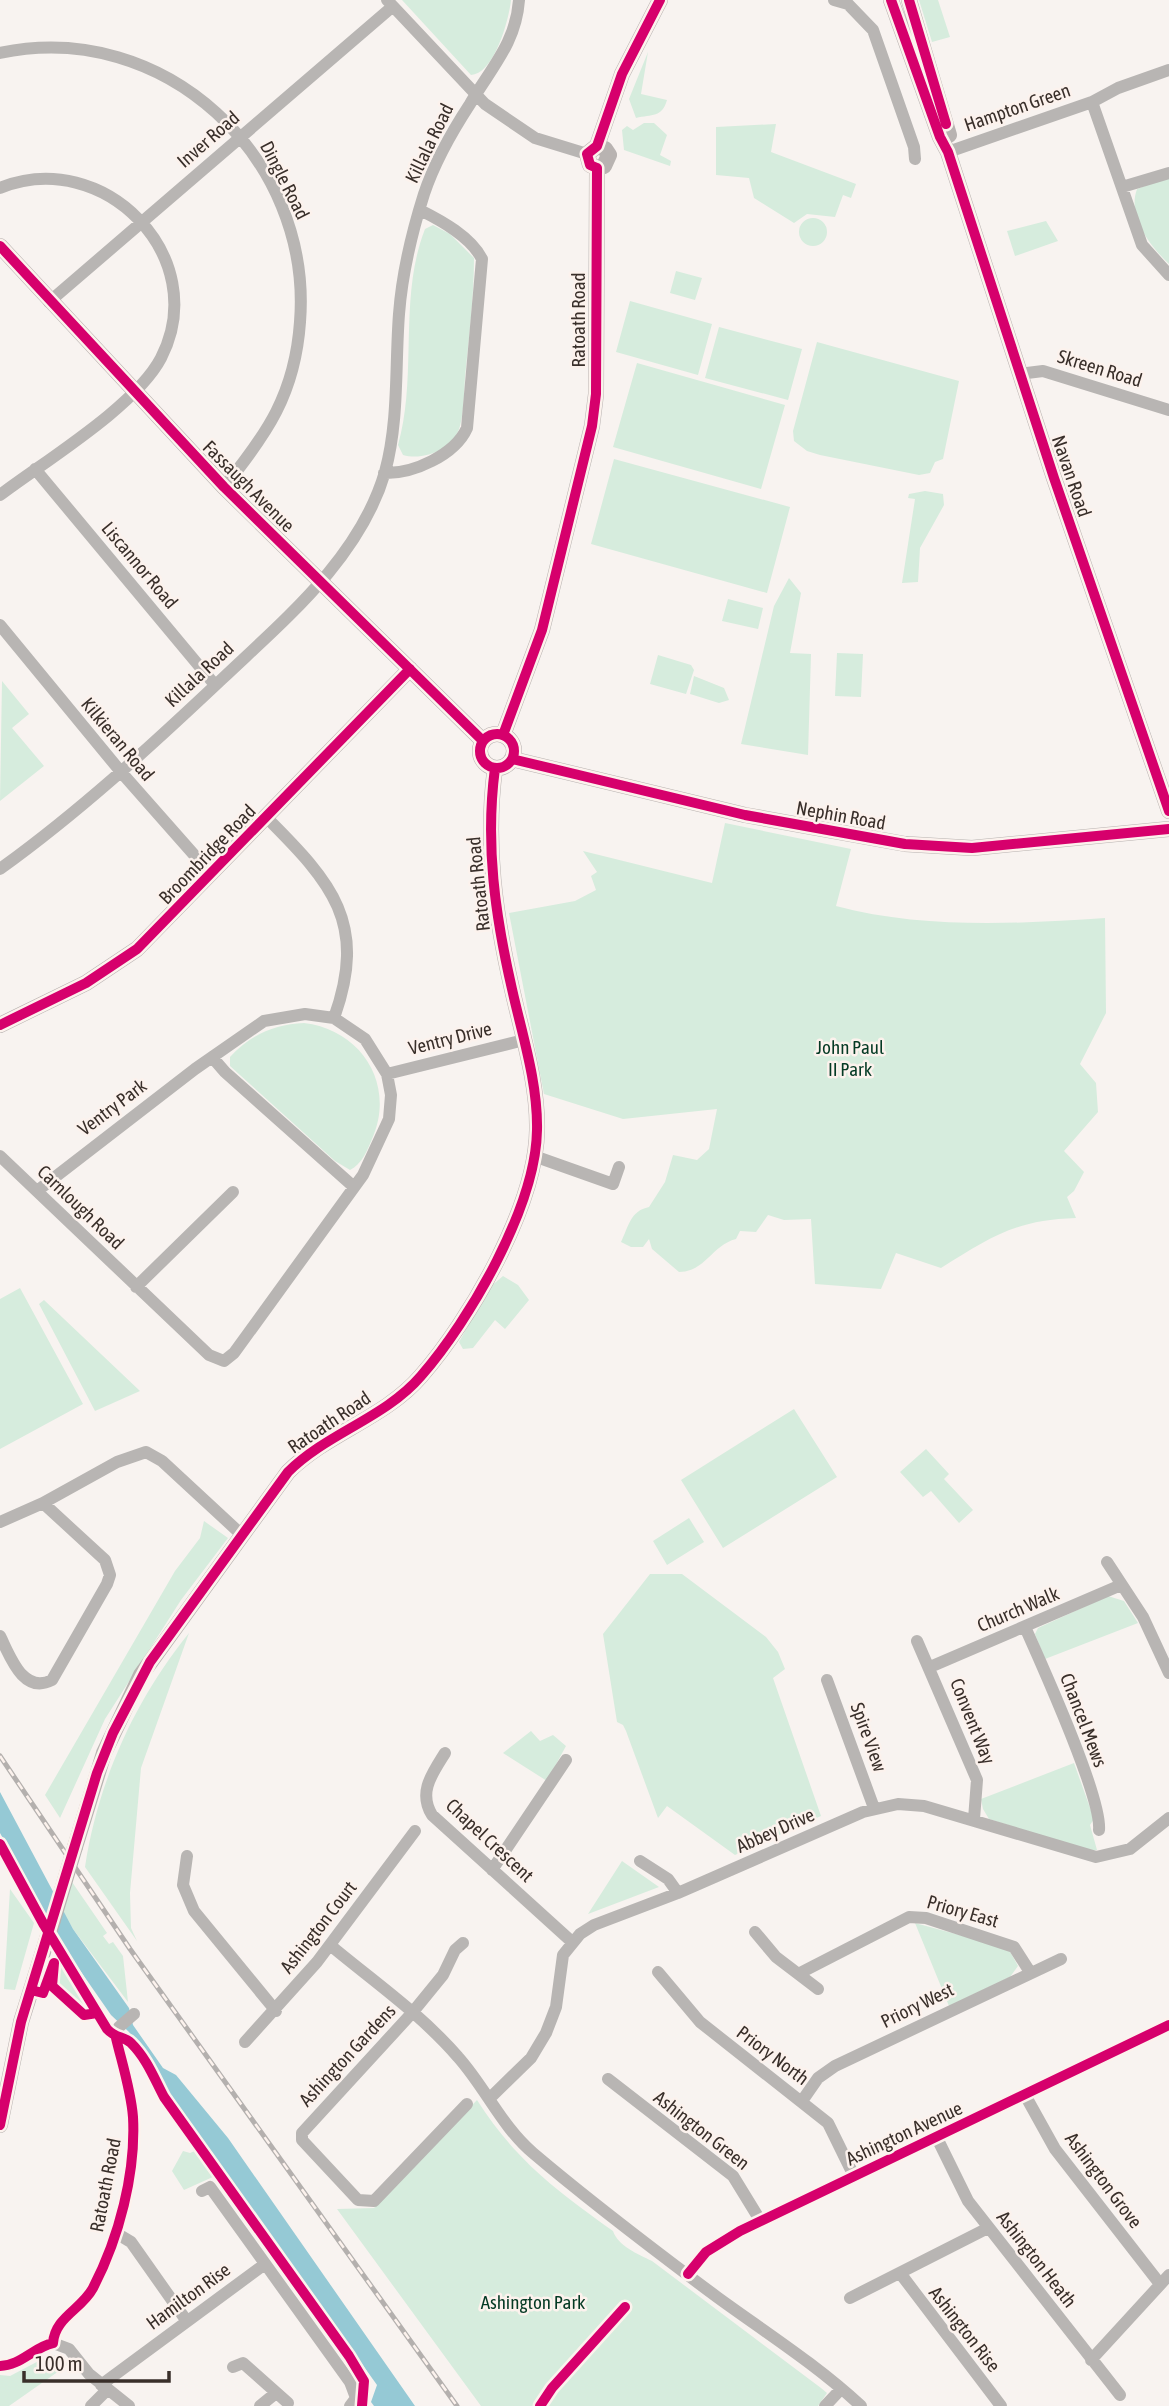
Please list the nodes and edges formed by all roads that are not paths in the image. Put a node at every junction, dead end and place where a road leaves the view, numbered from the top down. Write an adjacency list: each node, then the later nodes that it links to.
1 (519, 0): 10 (street, Killala Road)
2 (660, 0): 13 (main road, Ratoath Road)
3 (834, 0): 6 (street)
4 (891, 0): 14 (main road, Navan Road)
5 (908, 0): 14 (main road, Navan Road)
6 (849, 2): 15 (street)
7 (390, 4): 10 (street); 12 (street, Inver Road)
8 (0, 53): 12 (street, Dingle Road)
9 (1169, 70): 11 (street)
10 (477, 94): 13 (street); 19 (street, Killala Road)
11 (1092, 102): 14 (street, Hampton Green); 17 (street, Hampton Green)
12 (240, 137): 20 (street, Inver Road); 29 (street, Dingle Road)
13 (592, 150): 35 (main road, Ratoath Road)
14 (948, 152): 24 (main road, Navan Road)
15 (915, 159)
16 (1169, 173): 17 (street)
17 (1122, 187): 22 (street, Hampton Green)
18 (0, 188): 20 (street)
19 (420, 210): 28 (street, Killala Road); 28 (street, Killala Road)
20 (141, 222): 23 (street, Inver Road); 25 (street)
21 (0, 246): 23 (main road, Fassaugh Avenue)
22 (1169, 275)
23 (49, 302): 25 (main road, Fassaugh Avenue)
24 (1019, 374): 26 (street, Skreen Road); 40 (main road, Navan Road)
25 (134, 391): 27 (street); 29 (main road, Fassaugh Avenue)
26 (1169, 410)
27 (35, 469): 30 (street); 34 (street, Liscannor Road)
28 (384, 473): 31 (street, Killala Road)
29 (224, 487): 31 (main road, Fassaugh Avenue)
30 (0, 495)
31 (320, 581): 33 (main road, Fassaugh Avenue); 34 (street, Killala Road)
32 (0, 625): 39 (street, Kilkieran Road)
33 (410, 669): 36 (main road, Fassaugh Avenue); 41 (main road, Broombridge Road)
34 (215, 685): 39 (street, Killala Road)
35 (503, 735): 36 (main road); 37 (main road)
36 (483, 741): 38 (main road)
37 (512, 759): 38 (main road); 42 (main road, Nephin Road)
38 (495, 768): 47 (main road, Ratoath Road)
39 (121, 772): 43 (street, Killala Road); 44 (street, Kilkieran Road)
40 (1169, 811)
41 (267, 818): 44 (main road, Broombridge Road); 45 (street)
42 (1169, 829)
43 (0, 869)
44 (211, 874): 46 (main road, Broombridge Road)
45 (334, 1018): 48 (street, Ventry Park); 49 (street, Ventry Park)
46 (0, 1025)
47 (524, 1040): 49 (street, Ventry Drive); 51 (main road, Ratoath Road)
48 (212, 1057): 53 (street); 54 (street, Ventry Park)
49 (387, 1074): 53 (street, Ventry Park)
50 (0, 1156): 54 (street, Carnlough Road)
51 (534, 1156): 52 (street); 60 (main road, Ratoath Road)
52 (619, 1167)
53 (354, 1187): 57 (street, Ventry Park)
54 (37, 1191): 56 (street, Carnlough Road)
55 (233, 1192): 56 (street)
56 (136, 1287): 57 (street, Carnlough Road)
57 (224, 1361)
58 (43, 1503): 59 (street); 60 (street); 64 (street)
59 (0, 1522)
60 (242, 1535): 99 (main road, Ratoath Road, bridge)
61 (1107, 1562): 62 (street)
62 (1121, 1585): 63 (street, Church Walk); 67 (street)
63 (1025, 1627): 66 (street, Church Walk); 74 (street, Chancel Mews)
64 (0, 1636)
65 (917, 1641): 66 (street, Convent Way)
66 (930, 1667): 73 (street, Convent Way)
67 (1169, 1673)
68 (827, 1680): 71 (street, Spire View)
69 (444, 1753): 78 (street, Chapel Crescent)
70 (566, 1760): 78 (street)
71 (874, 1808): 73 (street, Abbey Drive); 79 (street, Abbey Drive)
72 (1169, 1818): 73 (street, Abbey Drive)
73 (974, 1819)
74 (1099, 1830)
75 (415, 1831): 83 (street, Ashington Court)
76 (187, 1856): 89 (street)
77 (640, 1861): 79 (street)
78 (492, 1870): 81 (street, Chapel Crescent)
79 (678, 1893): 81 (street, Abbey Drive)
80 (755, 1932): 87 (street)
81 (571, 1941): 96 (street)
82 (463, 1943): 90 (street)
83 (330, 1945): 89 (street, Ashington Court); 90 (street)
84 (1061, 1959): 86 (street, Priory West)
85 (657, 1972): 97 (street, Priory North)
86 (1030, 1972): 87 (street, Priory East); 97 (street, Priory West)
87 (800, 1973): 88 (street)
88 (818, 1989)
89 (276, 2011): 93 (street, Ashington Court)
90 (412, 2012): 96 (street); 98 (street, Ashington Gardens)
91 (134, 2014): 105 (street, Ratoath Road)
92 (1169, 2025): 95 (street, Ashington Avenue)
93 (245, 2042)
94 (608, 2080): 103 (street, Ashington Green)
95 (1025, 2095): 100 (street, Ashington Avenue); 109 (street, Ashington Grove)
96 (490, 2098): 108 (street)
97 (802, 2101): 101 (street, Priory North)
98 (467, 2104)
99 (0, 2125)
100 (937, 2138): 101 (street, Ashington Avenue); 104 (street, Ashington Heath)
101 (854, 2176): 103 (street, Ashington Avenue)
102 (202, 2191): 106 (street)
103 (760, 2220): 108 (street, Ashington Avenue)
104 (988, 2228): 107 (street, Ashington Rise); 115 (street, Ashington Heath)
105 (116, 2233): 111 (street); 112 (street, Ratoath Road)
106 (265, 2264): 111 (street, Hamilton Rise); 125 (street)
107 (900, 2273): 110 (street, Ashington Rise); 128 (street, Ashington Rise)
108 (688, 2274): 118 (street)
109 (1164, 2280): 115 (street)
110 (850, 2298)
111 (186, 2320): 120 (street, Hamilton Rise)
112 (54, 2343): 114 (street); 120 (street)
113 (0, 2356): 114 (street)
114 (26, 2356): 116 (street)
115 (1091, 2360): 121 (street, Ashington Heath)
116 (0, 2366)
117 (233, 2367): 119 (street)
118 (841, 2389): 126 (street); 127 (street)
119 (276, 2393): 122 (street); 124 (street)
120 (100, 2395): 123 (street)
121 (1120, 2395)
122 (288, 2403)
123 (129, 2406)
124 (260, 2406)
125 (350, 2406)
126 (825, 2406)
127 (861, 2406)
128 (1002, 2406)

